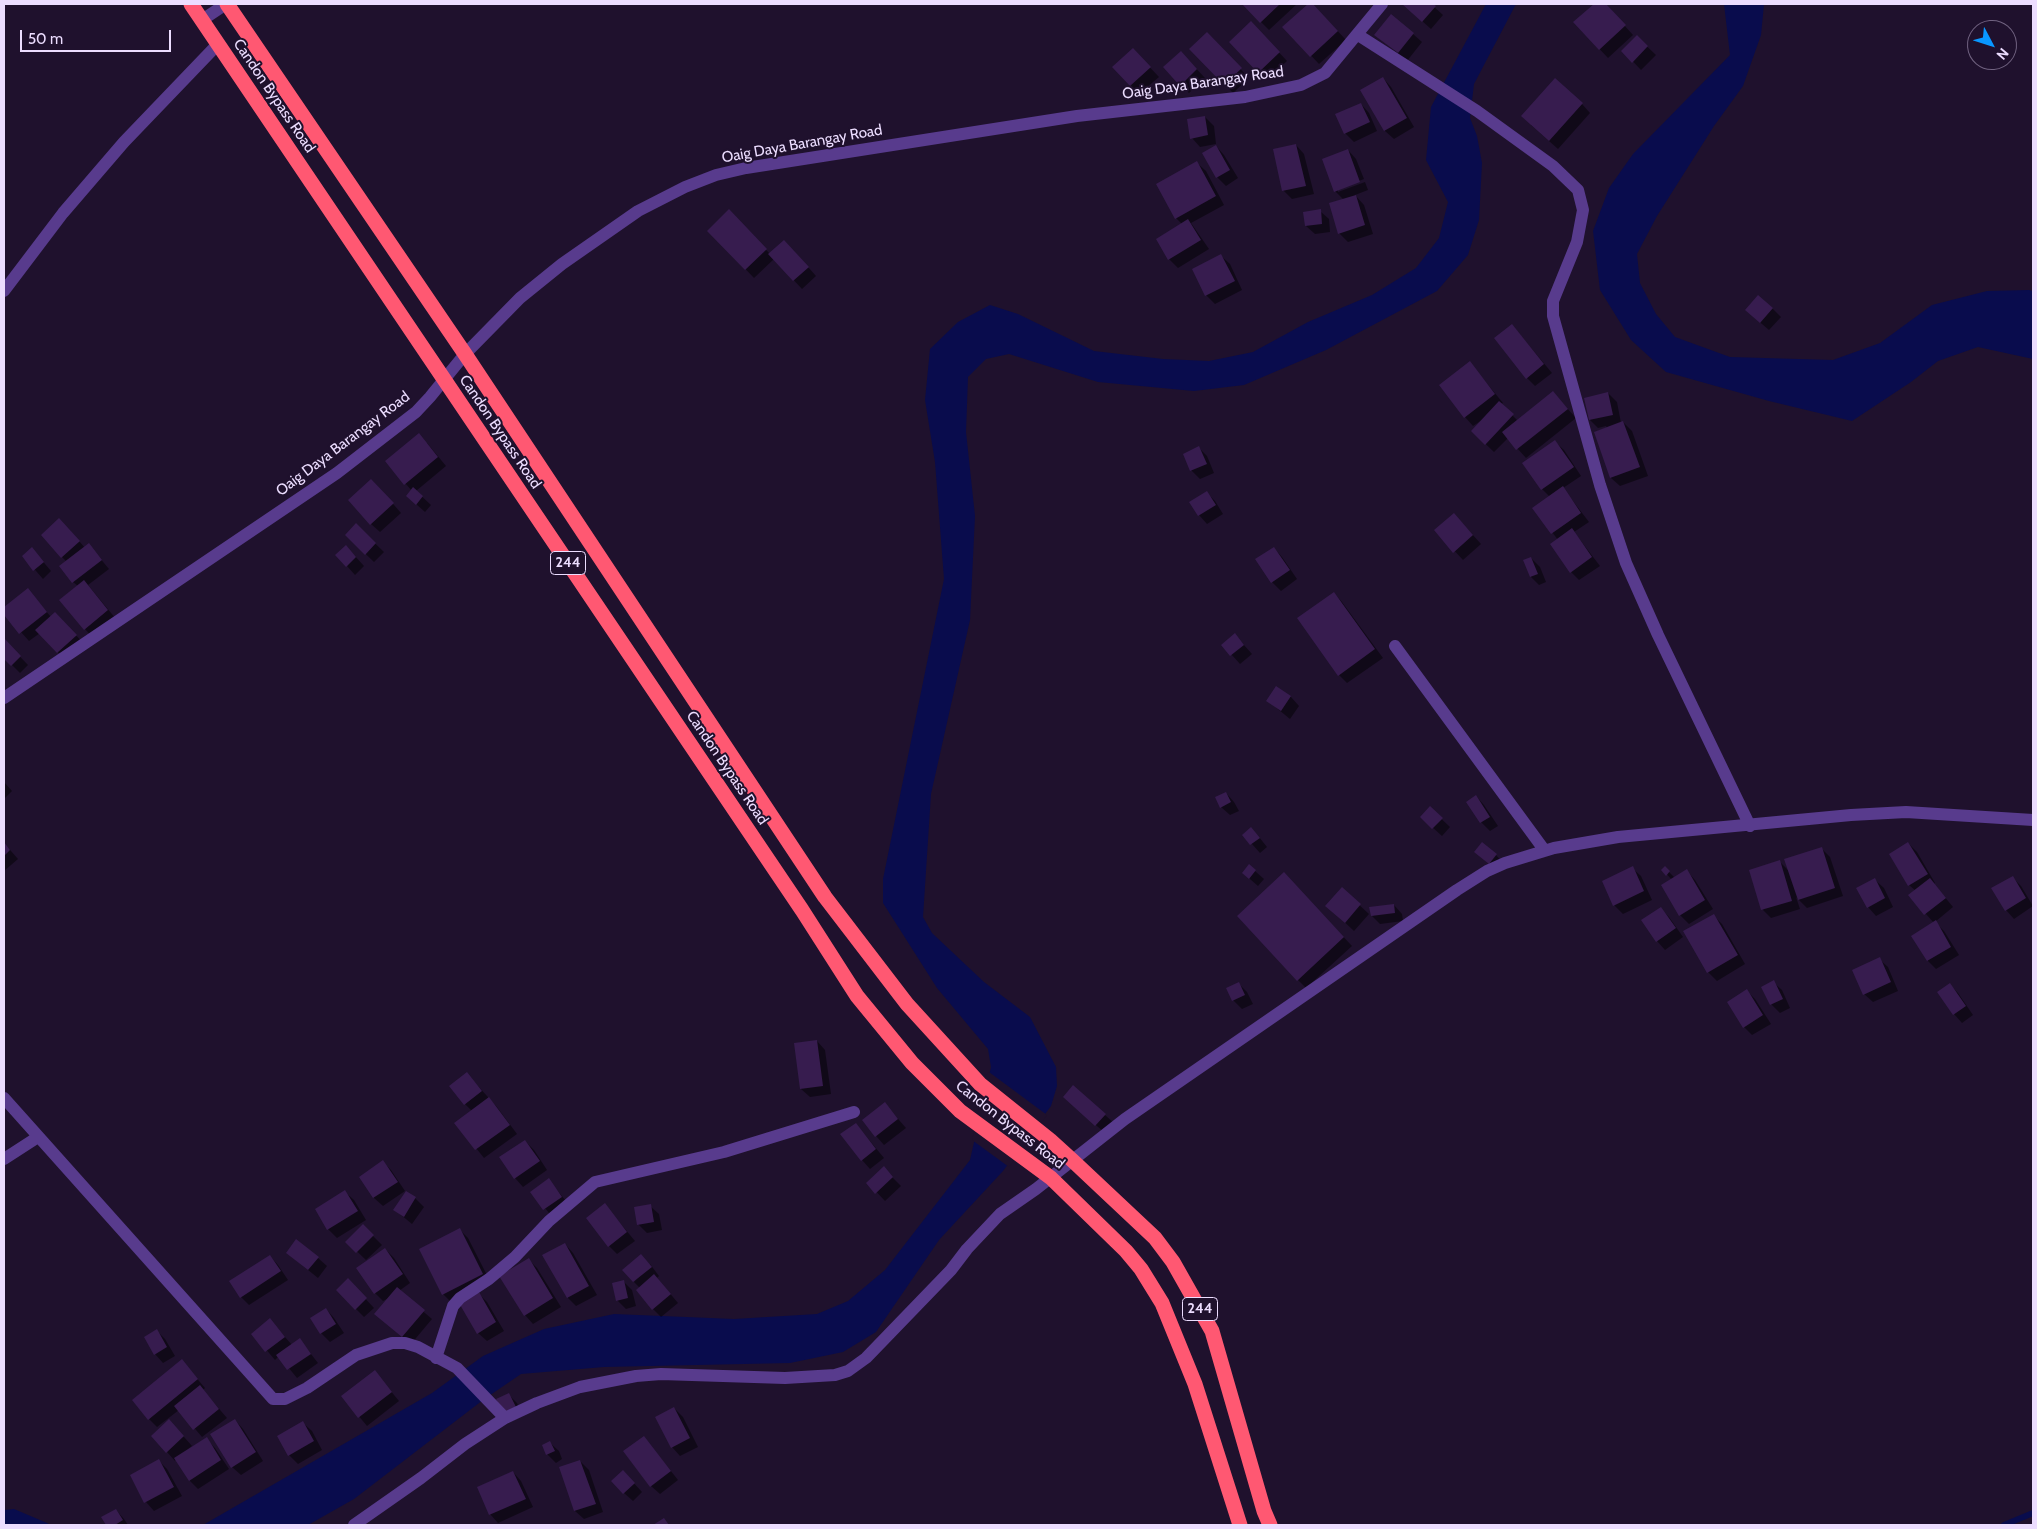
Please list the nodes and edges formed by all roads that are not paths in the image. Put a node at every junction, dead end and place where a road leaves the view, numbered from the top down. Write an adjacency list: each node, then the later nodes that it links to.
1 (191, 4): 4 (highway, Candon Bypass Road / 244)
2 (226, 4): 4 (street); 8 (highway, Candon Bypass Road / 244)
3 (1382, 4): 5 (street, Oaig Daya Barangay Road)
4 (202, 20): 6 (highway, Candon Bypass Road / 244)
5 (1358, 35): 8 (street, Oaig Daya Barangay Road); 13 (street)
6 (218, 44): 7 (street); 9 (highway, Candon Bypass Road / 244)
7 (4, 291)
8 (465, 354): 9 (street, Oaig Daya Barangay Road); 19 (highway, Candon Bypass Road / 244)
9 (444, 379): 11 (street, Oaig Daya Barangay Road); 20 (highway, Candon Bypass Road / 244)
10 (1395, 646): 14 (street)
11 (4, 698)
12 (2033, 820): 13 (street)
13 (1750, 826): 14 (street)
14 (1545, 851): 19 (street)
15 (4, 1098): 17 (street)
16 (854, 1112): 21 (street)
17 (38, 1136): 18 (street); 21 (street)
18 (4, 1160)
19 (1072, 1160): 20 (street); 25 (highway, Candon Bypass Road / 244)
20 (1051, 1178): 22 (street); 24 (highway, Candon Bypass Road / 244)
21 (436, 1358): 22 (street)
22 (505, 1418): 23 (street)
23 (354, 1525)
24 (1240, 1525)
25 (1270, 1525)

